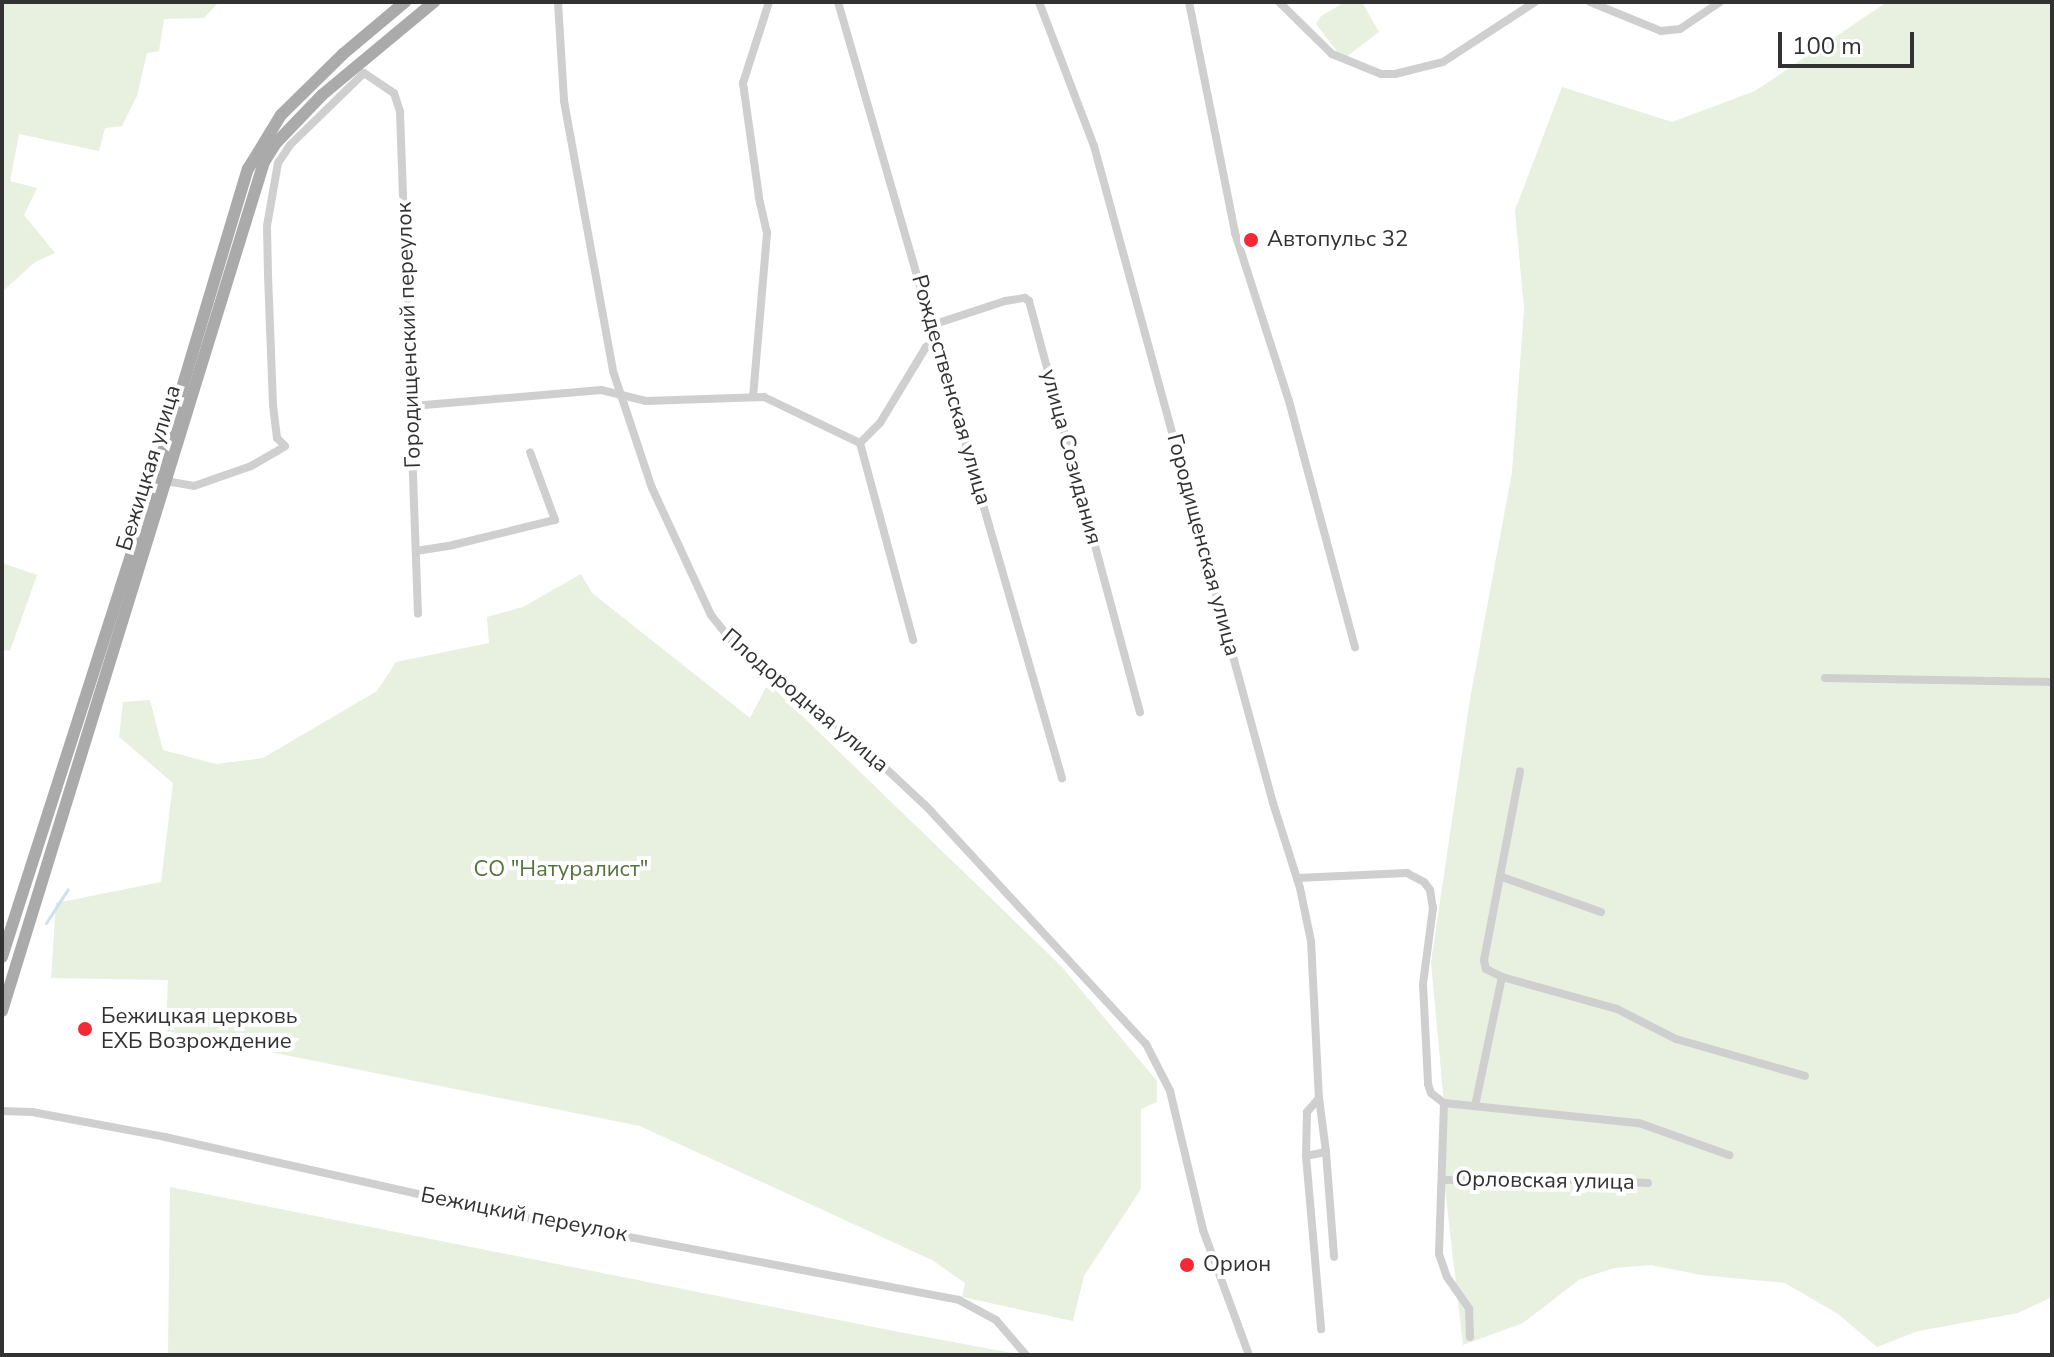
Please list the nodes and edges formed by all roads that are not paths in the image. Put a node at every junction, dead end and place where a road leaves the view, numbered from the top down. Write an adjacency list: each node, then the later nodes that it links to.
1 (405, 2): 32 (main road, Бежицкая улица)
2 (434, 2): 19 (main road, Бежицкая улица)
3 (558, 2): 14 (street, Плодородная улица)
4 (769, 2): 15 (street)
5 (838, 2): 12 (street, Рождественская улица)
6 (1039, 2): 30 (street, Городищенская улица)
7 (1189, 2): 23 (street)
8 (1279, 2): 9 (street)
9 (1535, 2)
10 (1590, 2): 11 (street)
11 (1720, 2)
12 (932, 325): 13 (street, Рождественская улица); 26 (street, улица Созидания)
13 (937, 341): 17 (street); 28 (street, Рождественская улица)
14 (619, 394): 15 (street); 16 (street); 49 (street, Плодородная улица)
15 (753, 397): 17 (street)
16 (412, 406): 19 (street, Городищенский переулок); 20 (street, Городищенский переулок)
17 (860, 443): 22 (street)
18 (530, 452): 20 (street)
19 (166, 481): 34 (main road, Бежицкая улица)
20 (416, 551): 21 (street, Городищенский переулок)
21 (418, 614)
22 (913, 640)
23 (1355, 647)
24 (1825, 678): 25 (street)
25 (2052, 682)
26 (1140, 712)
27 (1520, 771): 29 (street)
28 (1062, 778)
29 (1502, 877): 31 (street); 33 (street)
30 (1297, 878): 36 (street, Городищенская улица); 37 (street)
31 (1601, 912)
32 (2, 957)
33 (1502, 977): 35 (street); 38 (street)
34 (2, 1010)
35 (1805, 1076)
36 (1319, 1098): 40 (street, Городищенская улица); 42 (street, Городищенская улица)
37 (1444, 1103): 38 (street); 43 (street)
38 (1475, 1106): 41 (street)
39 (2, 1111): 48 (street, Бежицкий переулок)
40 (1326, 1152): 42 (street); 45 (street, Городищенская улица)
41 (1729, 1155)
42 (1306, 1156): 46 (street, Городищенская улица)
43 (1442, 1180): 44 (street, Орловская улица); 47 (street)
44 (1648, 1183)
45 (1334, 1257)
46 (1321, 1329)
47 (1470, 1337)
48 (1026, 1355)
49 (1249, 1355)

